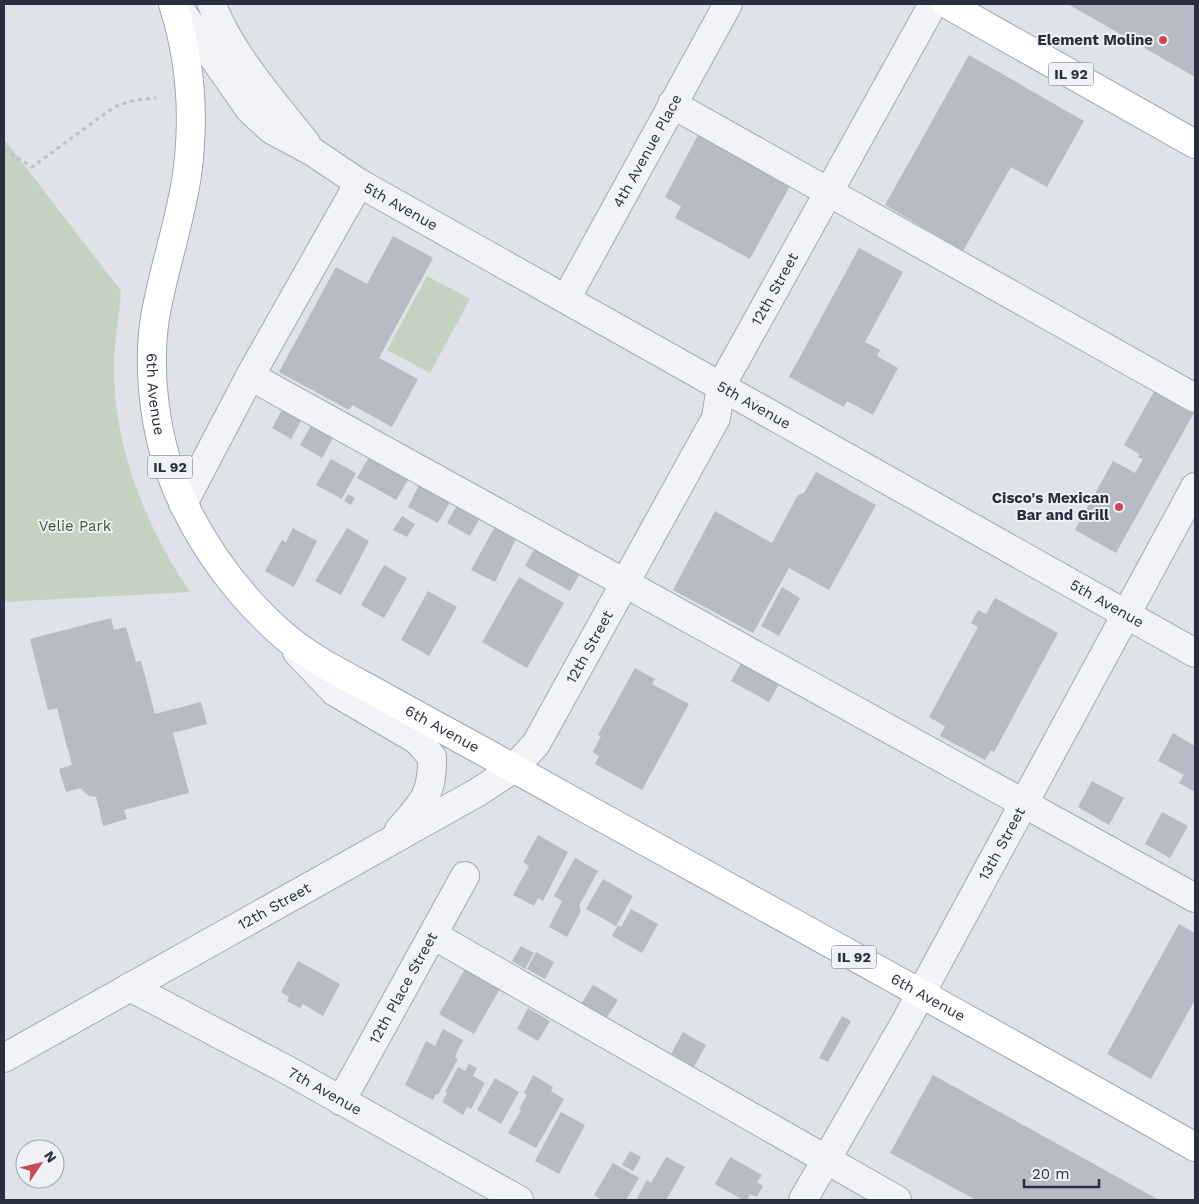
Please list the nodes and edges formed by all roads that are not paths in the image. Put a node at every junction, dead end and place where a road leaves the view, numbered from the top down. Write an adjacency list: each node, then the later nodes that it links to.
1 (174, 4): 8 (street, 5th Avenue); 16 (main road, 6th Avenue / IL 92)
2 (212, 4): 8 (street, 5th Avenue)
3 (728, 4): 6 (street, 4th Avenue Place)
4 (933, 4): 10 (street, 12th Street)
5 (946, 4): 7 (main road, IL 92)
6 (672, 104): 10 (street); 11 (street, 4th Avenue Place)
7 (1195, 144)
8 (313, 152): 9 (street, 5th Avenue)
9 (359, 183): 11 (street, 5th Avenue); 12 (street)
10 (829, 191): 13 (street, 12th Street); 14 (street)
11 (566, 299): 13 (street, 5th Avenue)
12 (250, 376): 16 (street); 17 (street)
13 (721, 386): 17 (street, 12th Street); 19 (street, 5th Avenue)
14 (1195, 398)
15 (1195, 487): 19 (street, 13th Street)
16 (183, 504): 18 (main road, 6th Avenue / IL 92)
17 (626, 582): 21 (street, 12th Street); 22 (street)
18 (259, 613): 21 (main road, 6th Avenue / IL 92); 23 (street)
19 (1126, 614): 20 (street, 5th Avenue); 22 (street, 13th Street)
20 (1195, 654)
21 (513, 768): 23 (street, 12th Street); 28 (main road, 6th Avenue / IL 92)
22 (1024, 802): 25 (street); 28 (street, 13th Street)
23 (387, 842): 27 (street, 12th Street)
24 (465, 876): 26 (street, 12th Place Street)
25 (1195, 898)
26 (433, 935): 30 (street, 12th Place Street); 32 (street)
27 (130, 987): 29 (street, 12th Street); 30 (street, 7th Avenue)
28 (920, 994): 31 (main road, 6th Avenue / IL 92); 32 (street, 13th Street)
29 (4, 1058)
30 (341, 1101): 33 (street, 7th Avenue)
31 (1195, 1147)
32 (825, 1161): 34 (street, 13th Street); 35 (street)
33 (519, 1200)
34 (803, 1200)
35 (897, 1200)

